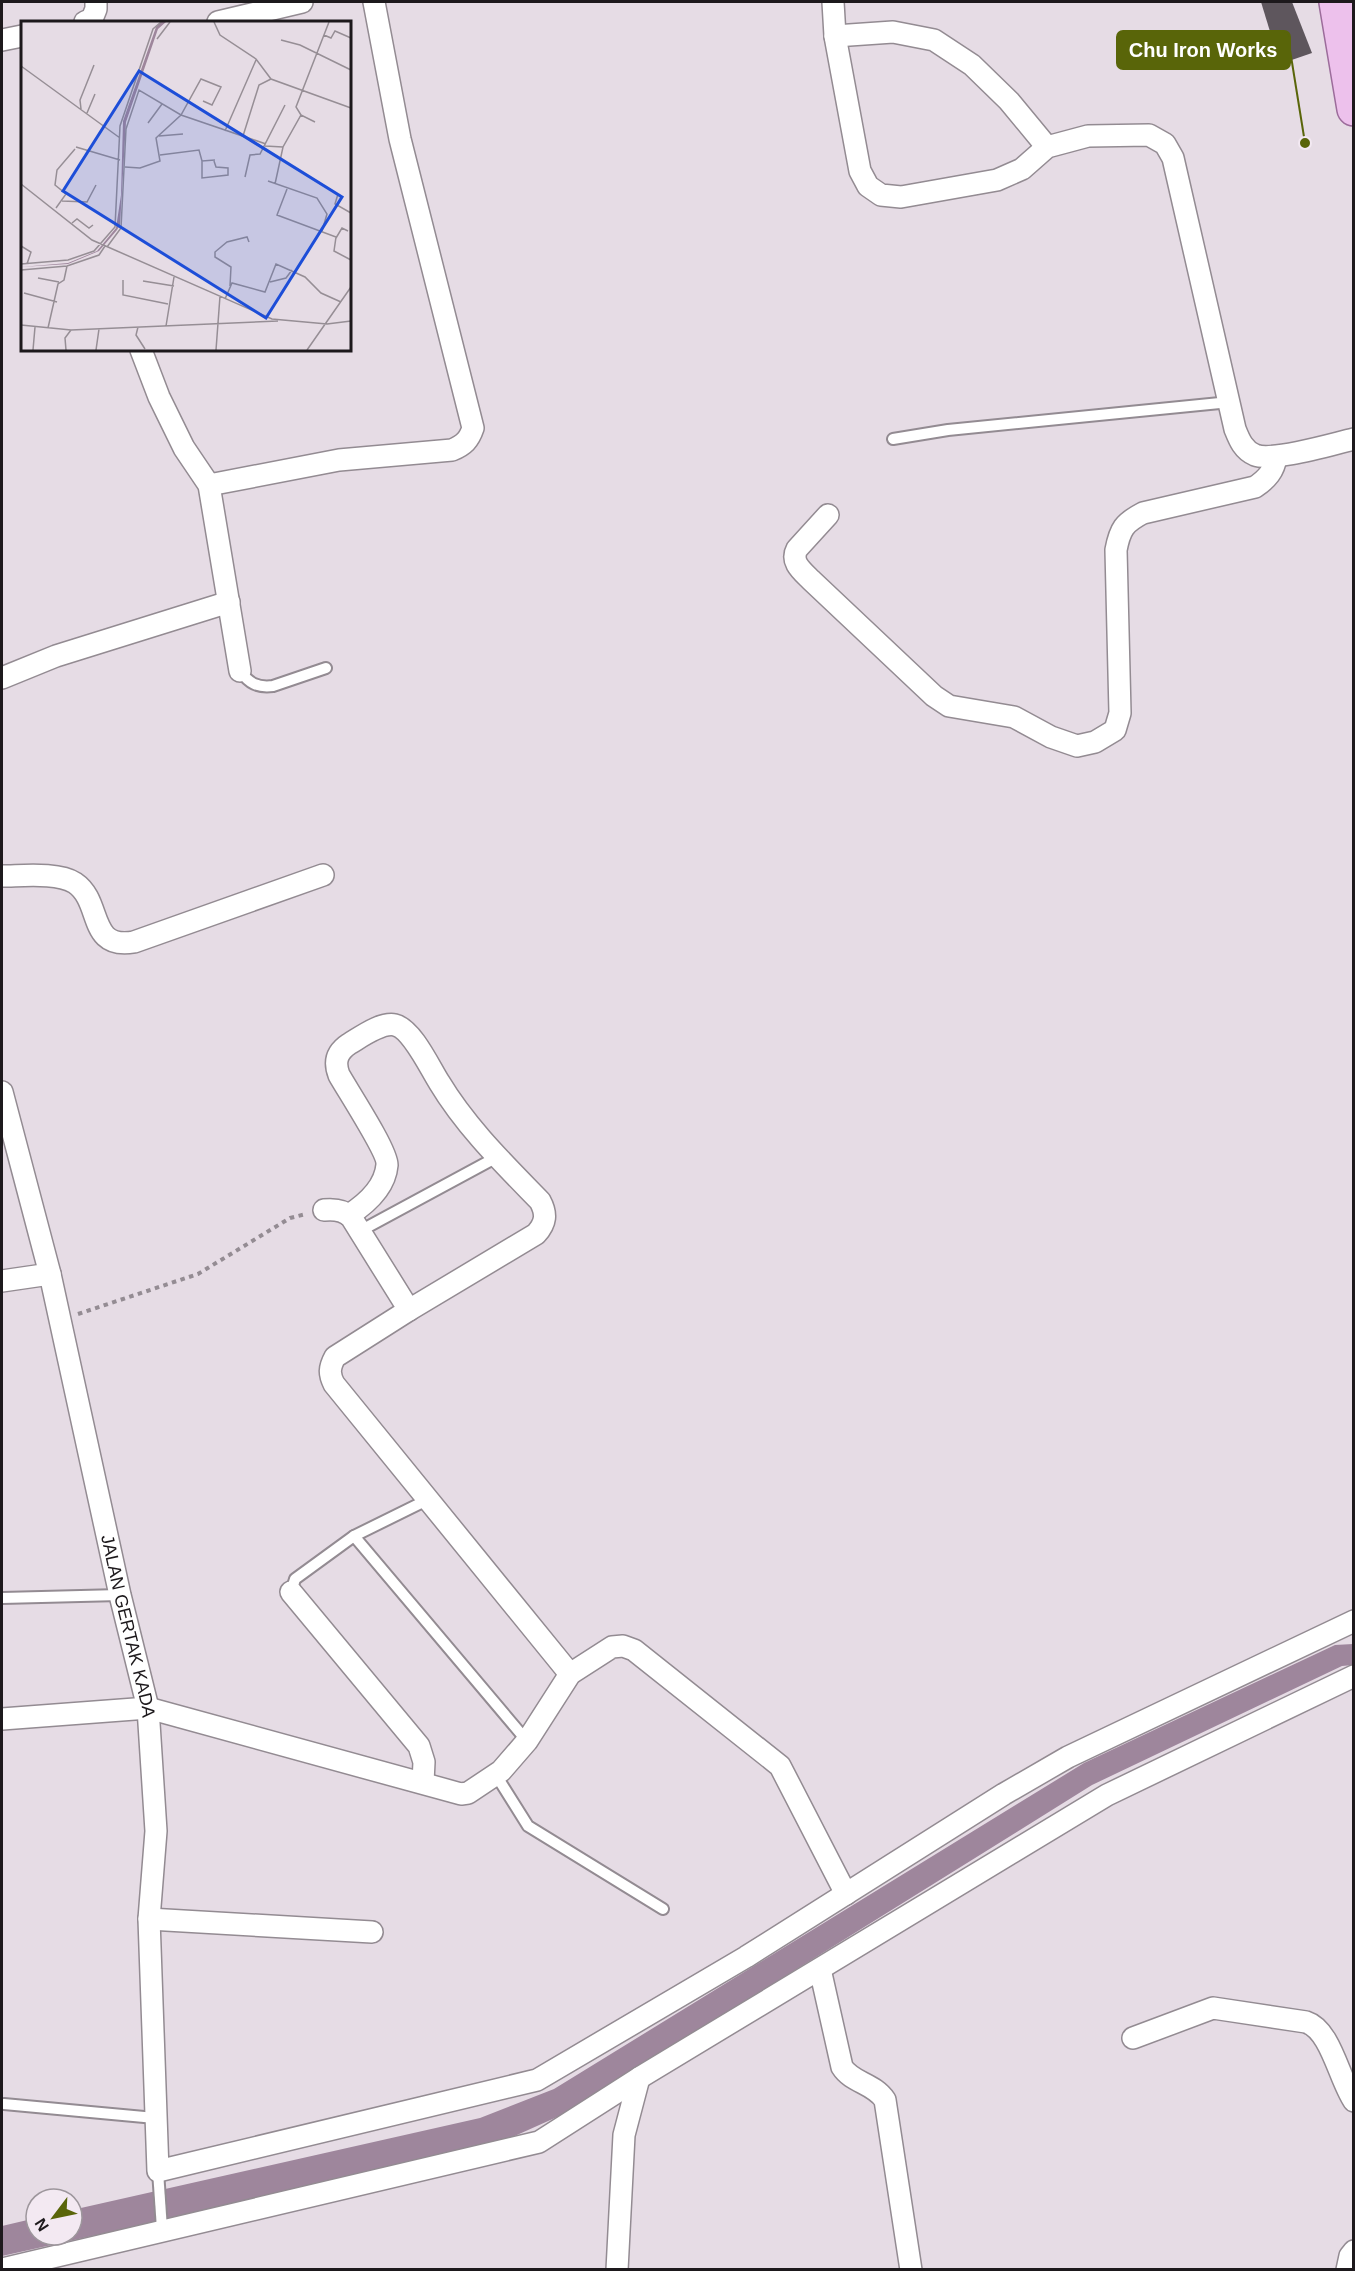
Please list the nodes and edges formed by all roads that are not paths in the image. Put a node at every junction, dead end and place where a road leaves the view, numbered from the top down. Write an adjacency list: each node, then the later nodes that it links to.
1 (96, 2): 6 (street)
2 (302, 2): 7 (street)
3 (374, 2): 18 (street)
4 (833, 2): 9 (street)
5 (1336, 2): 11 (main road)
6 (87, 21)
7 (222, 21)
8 (21, 36): 10 (street)
9 (835, 36): 12 (street); 12 (street)
10 (2, 40)
11 (1353, 109)
12 (1047, 147): 14 (street)
13 (141, 351): 18 (street)
14 (1230, 402): 15 (lane); 17 (street)
15 (893, 439)
16 (1353, 439): 17 (street)
17 (1276, 457): 19 (street)
18 (209, 485): 20 (street)
19 (828, 515)
20 (229, 603): 22 (street); 23 (street)
21 (326, 668): 22 (lane)
22 (240, 671)
23 (2, 678)
24 (323, 875): 25 (street)
25 (2, 876)
26 (2, 1100): 30 (street, JALAN GERTAK KADA)
27 (497, 1157): 29 (lane); 29 (street); 32 (street)
28 (324, 1210): 29 (street)
29 (354, 1223): 32 (street)
30 (50, 1274): 31 (street); 36 (street, JALAN GERTAK KADA)
31 (2, 1281)
32 (409, 1310): 33 (street)
33 (428, 1500): 34 (lane); 39 (street)
34 (354, 1536): 35 (lane); 43 (lane)
35 (291, 1592): 45 (street)
36 (120, 1595): 37 (lane); 41 (street, JALAN GERTAK KADA)
37 (2, 1598)
38 (1353, 1621): 46 (street)
39 (570, 1674): 43 (street); 46 (street)
40 (1353, 1676): 50 (street)
41 (148, 1708): 42 (street); 45 (street); 48 (street, JALAN GERTAK KADA)
42 (2, 1719)
43 (527, 1741): 44 (street)
44 (496, 1775): 45 (street); 47 (lane)
45 (423, 1782)
46 (846, 1894): 56 (street)
47 (663, 1909)
48 (150, 1919): 49 (street); 55 (street, JALAN GERTAK KADA)
49 (372, 1932)
50 (820, 1969): 52 (street); 61 (street)
51 (1132, 2038): 53 (street)
52 (639, 2078): 57 (street); 60 (street)
53 (1353, 2101)
54 (4, 2104): 55 (lane)
55 (155, 2118): 56 (street, JALAN GERTAK KADA)
56 (158, 2171): 57 (lane)
57 (162, 2229): 59 (street)
58 (1353, 2251): 62 (street)
59 (2, 2269)
60 (617, 2270)
61 (911, 2270)
62 (1347, 2270)

